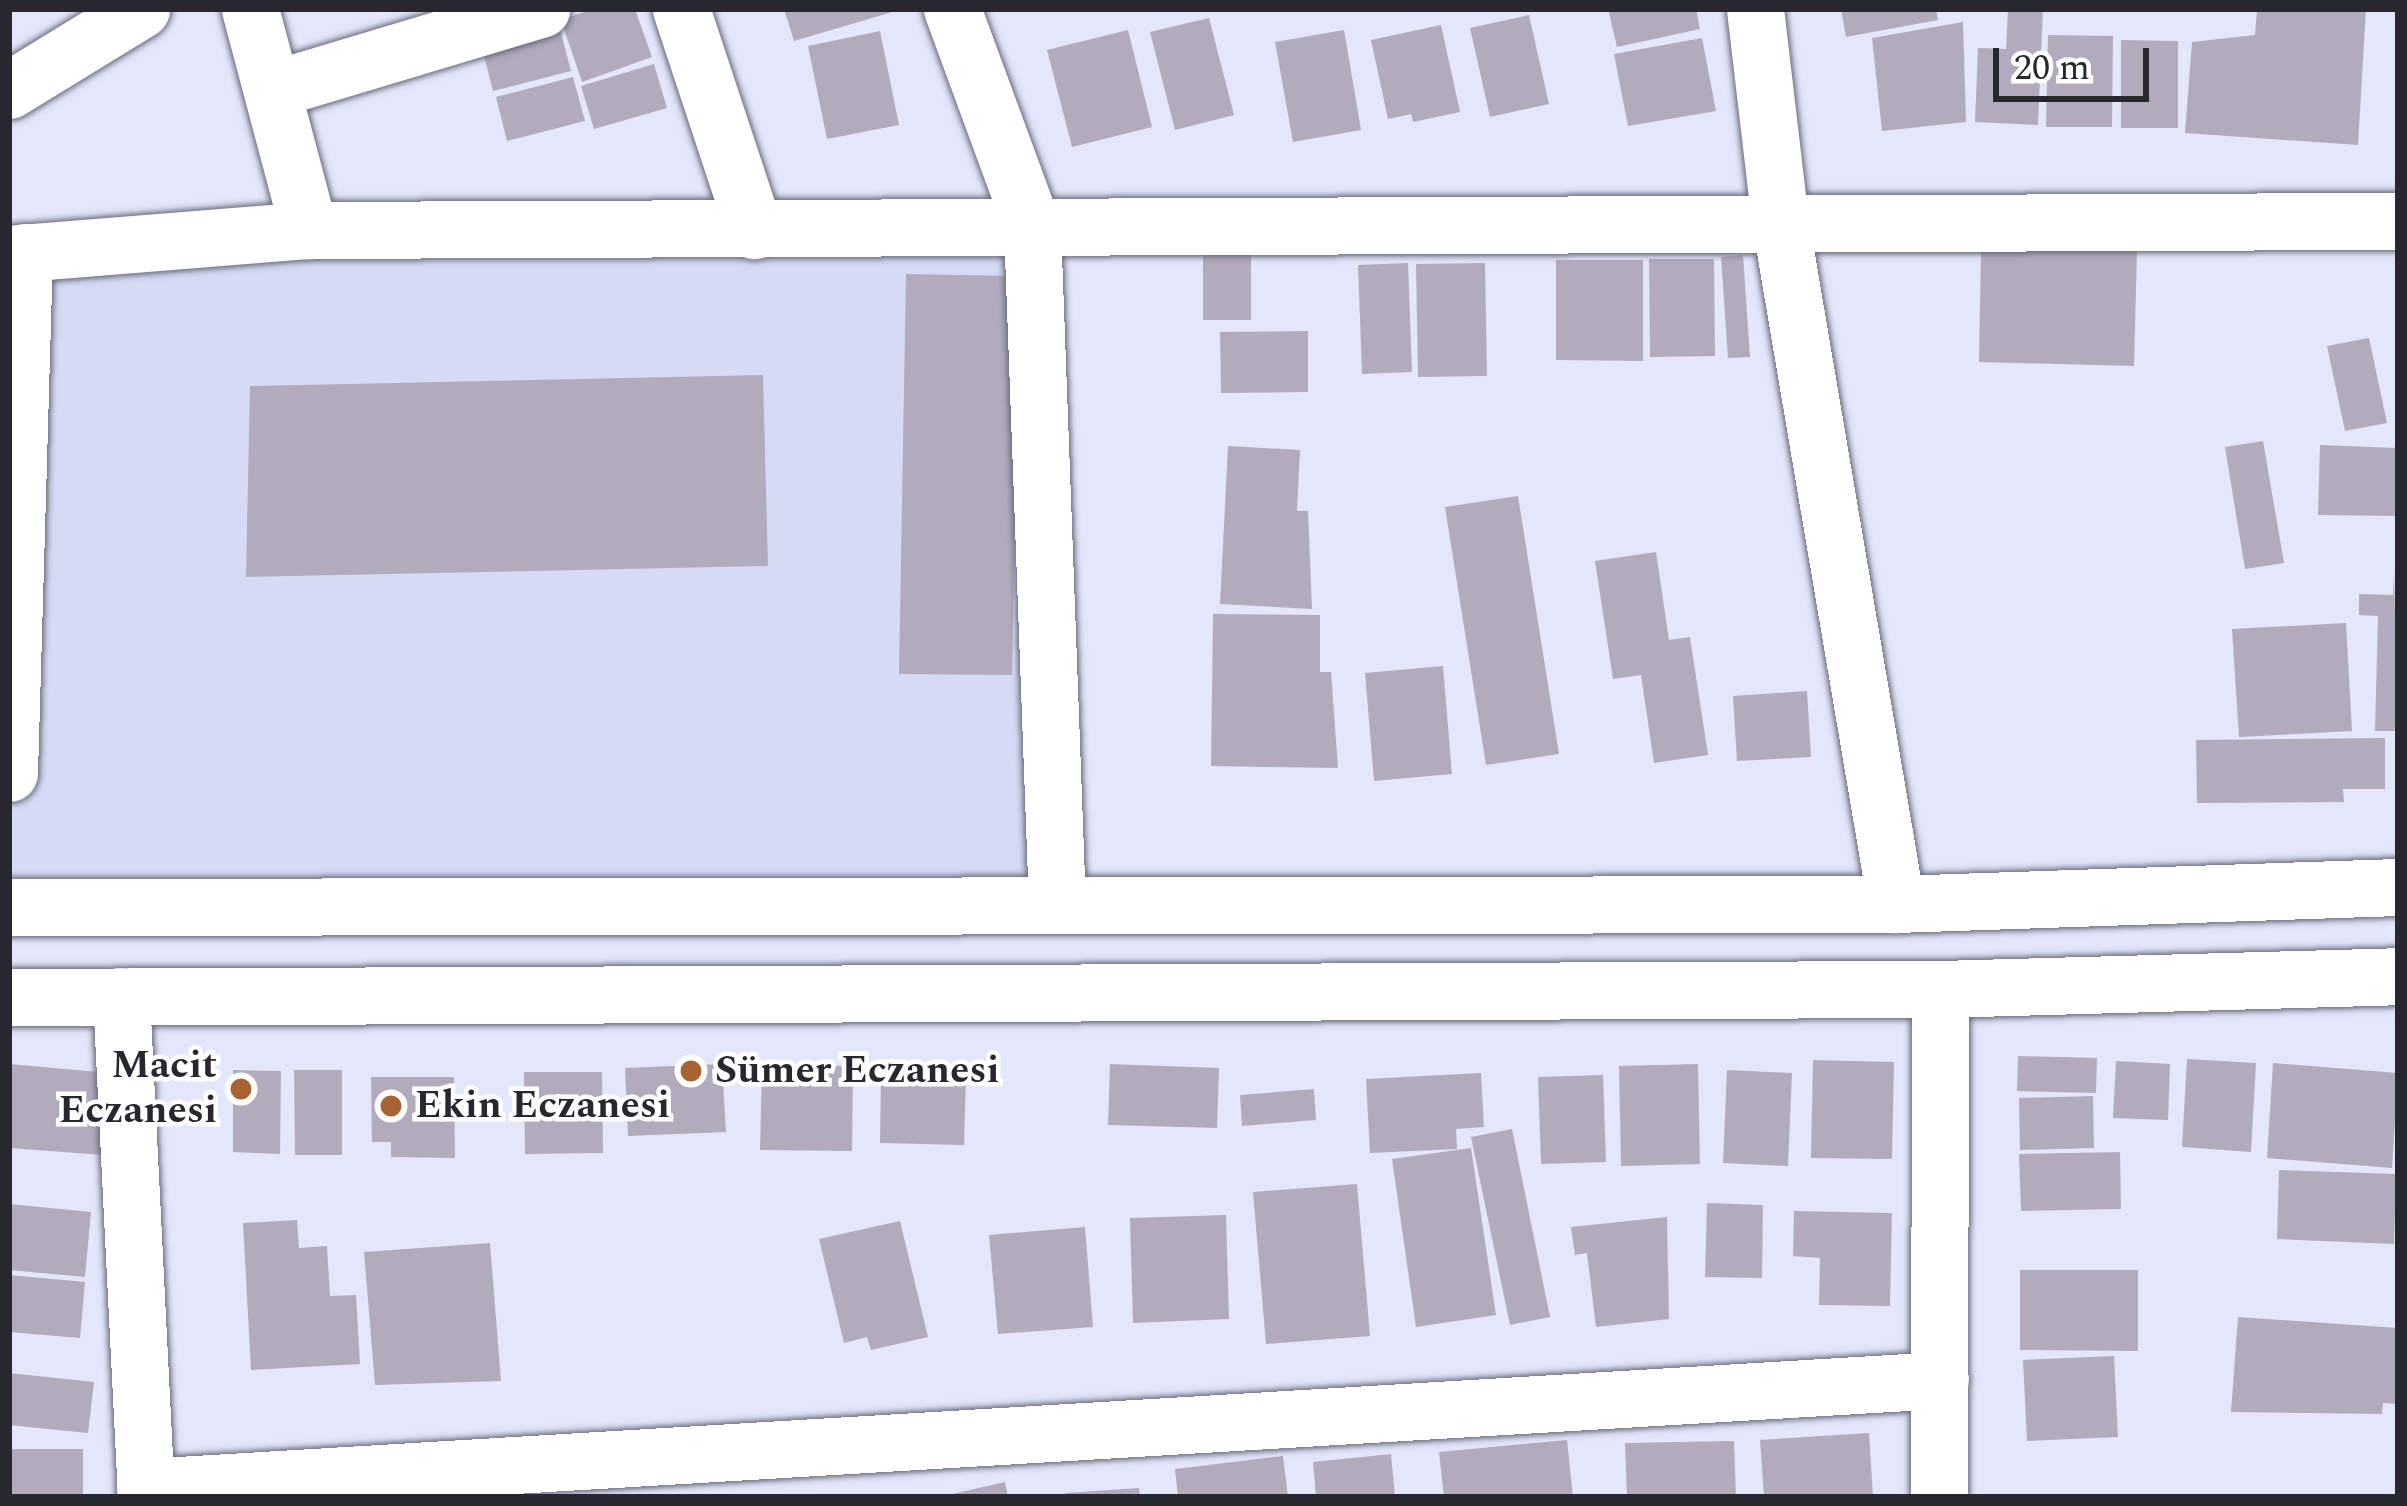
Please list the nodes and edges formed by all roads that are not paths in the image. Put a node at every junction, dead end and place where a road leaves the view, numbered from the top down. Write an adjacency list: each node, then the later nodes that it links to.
1 (141, 9): 8 (street)
2 (250, 9): 7 (street)
3 (541, 9): 7 (street)
4 (681, 9): 13 (street)
5 (952, 9): 11 (street)
6 (1755, 9): 9 (street)
7 (277, 88): 12 (street)
8 (9, 90)
9 (1780, 221): 10 (street); 11 (street); 17 (street)
10 (2398, 221)
11 (1032, 227): 13 (street); 18 (street)
12 (309, 230): 13 (street); 14 (street)
13 (754, 230)
14 (17, 253): 15 (street)
15 (9, 773)
16 (2398, 887): 17 (street)
17 (1896, 904): 18 (street)
18 (1058, 905): 19 (street)
19 (9, 907)
20 (2398, 976): 21 (street)
21 (1940, 988): 22 (street); 24 (street)
22 (121, 996): 23 (street); 25 (street)
23 (9, 997)
24 (1940, 1380): 25 (street); 26 (street)
25 (145, 1492)
26 (1939, 1497)

